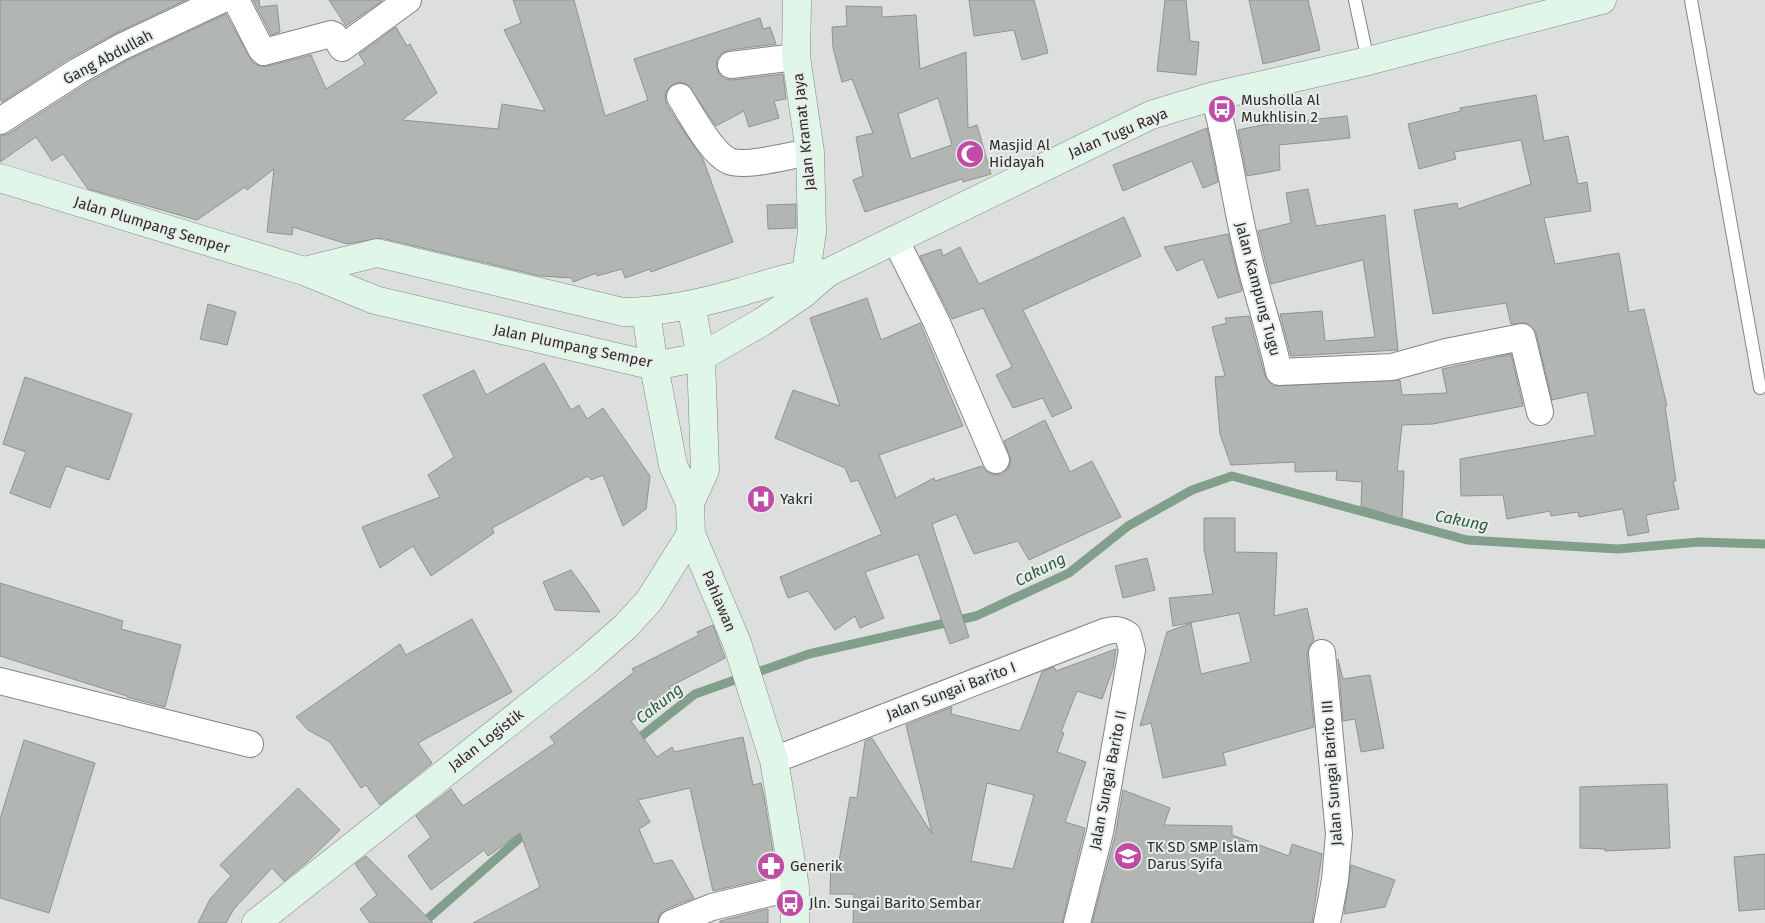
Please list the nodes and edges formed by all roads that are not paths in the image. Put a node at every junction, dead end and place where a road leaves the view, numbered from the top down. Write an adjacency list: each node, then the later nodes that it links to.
1 (220, 0): 13 (street, Gang Abdullah)
2 (236, 0): 3 (street)
3 (408, 0)
4 (797, 0): 8 (main road, Jalan Kramat Jaya)
5 (1355, 0): 9 (lane)
6 (1602, 0): 9 (main road, Jalan Tugu Raya)
7 (1691, 0): 23 (lane)
8 (796, 57): 10 (street); 14 (main road, Jalan Kramat Jaya)
9 (1368, 62): 11 (main road, Jalan Tugu Raya)
10 (731, 65)
11 (1214, 96): 16 (main road, Jalan Tugu Raya); 24 (street, Jalan Kampung Tugu)
12 (680, 97): 14 (street)
13 (0, 121)
14 (810, 152): 18 (main road, Jalan Kramat Jaya)
15 (0, 178): 17 (main road, Jalan Plumpang Semper)
16 (895, 239): 18 (main road, Jalan Tugu Raya); 25 (street)
17 (304, 271): 20 (main road); 22 (main road, Jalan Plumpang Semper)
18 (812, 280): 19 (main road); 21 (main road, Jalan Plumpang Semper)
19 (691, 305): 20 (main road); 21 (main road, Pahlawan)
20 (646, 312): 22 (main road, Pahlawan)
21 (701, 357): 22 (main road, Jalan Plumpang Semper); 26 (main road, Pahlawan)
22 (654, 366): 26 (main road, Pahlawan)
23 (1760, 388)
24 (1540, 412)
25 (996, 460)
26 (690, 503): 27 (main road, Pahlawan)
27 (691, 534): 32 (main road, Pahlawan); 35 (main road, Jalan Logistik)
28 (1128, 636): 32 (street, Jalan Sungai Barito I); 37 (street, Jalan Sungai Barito II)
29 (1322, 653): 38 (street, Jalan Sungai Barito III)
30 (0, 681): 31 (street)
31 (250, 744)
32 (774, 760): 33 (main road, Pahlawan)
33 (795, 888): 34 (main road, Pahlawan); 36 (street)
34 (800, 922)
35 (256, 923)
36 (672, 923)
37 (1077, 923)
38 (1327, 923)

